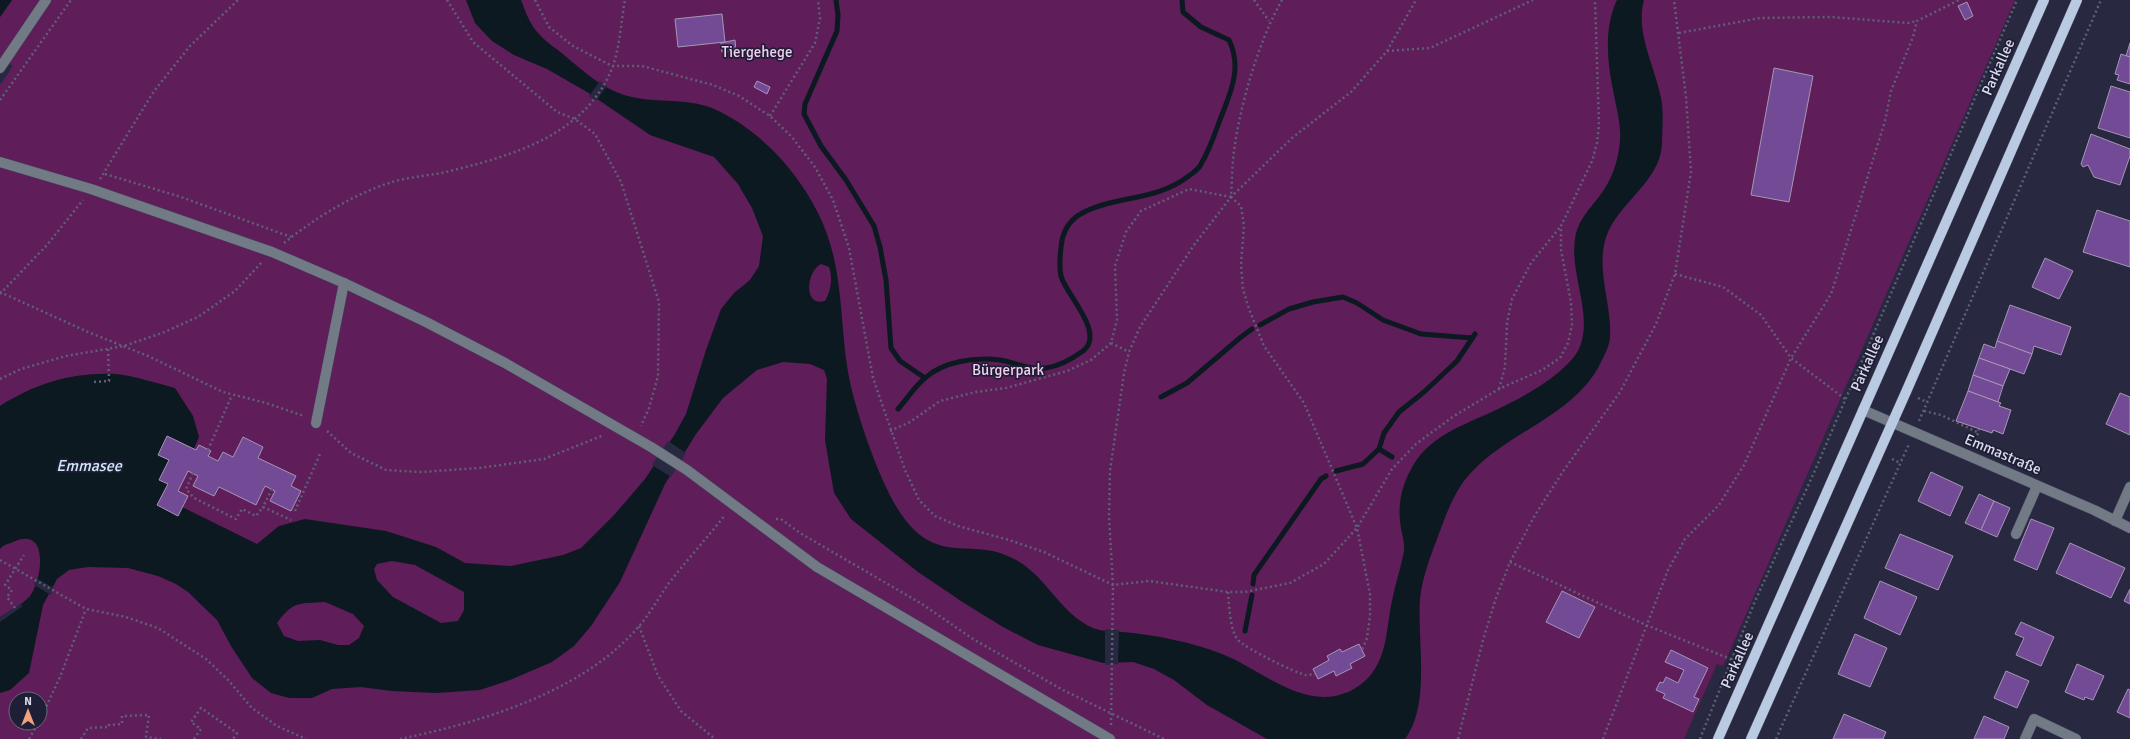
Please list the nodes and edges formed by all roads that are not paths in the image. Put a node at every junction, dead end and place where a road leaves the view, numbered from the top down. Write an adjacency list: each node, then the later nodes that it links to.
1 (46, 0): 4 (street)
2 (2044, 0): 7 (main road, Parkallee)
3 (2077, 0): 9 (main road)
4 (0, 68)
5 (0, 162): 6 (street)
6 (344, 283): 8 (street); 15 (street)
7 (1863, 410): 9 (street, Emmastraße); 16 (main road, Parkallee)
8 (312, 420)
9 (1892, 423): 10 (street, Emmastraße); 17 (main road)
10 (2037, 486): 12 (street, Emmastraße); 14 (street)
11 (2130, 487): 12 (street)
12 (2115, 521): 13 (street, Emmastraße)
13 (2130, 528)
14 (2016, 534)
15 (1110, 736)
16 (1718, 739)
17 (1751, 739)
18 (2025, 739): 19 (street)
19 (2076, 739)

